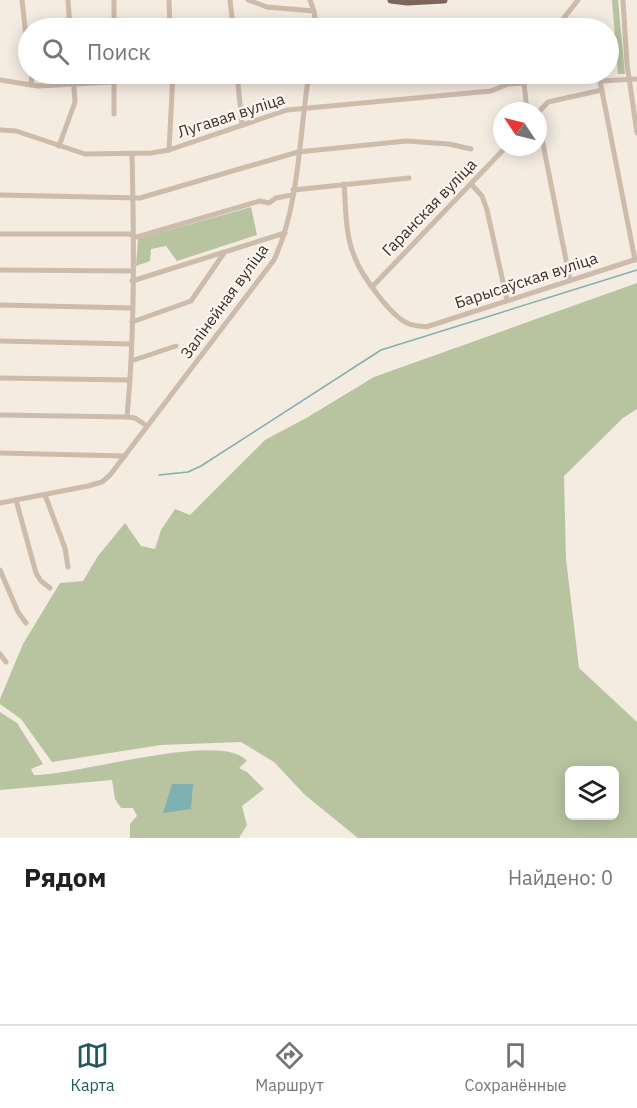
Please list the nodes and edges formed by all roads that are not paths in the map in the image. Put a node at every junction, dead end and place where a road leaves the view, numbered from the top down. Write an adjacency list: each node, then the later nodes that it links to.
1 (22, 0): 13 (street)
2 (68, 0): 14 (street)
3 (114, 0): 15 (street)
4 (169, 0): 16 (street)
5 (230, 0): 17 (street)
6 (248, 0): 12 (street)
7 (310, 0): 12 (street)
8 (391, 0): 9 (main road)
9 (444, 0)
10 (578, 0): 19 (street)
11 (623, 0): 20 (street)
12 (314, 11): 18 (street)
13 (24, 18)
14 (69, 18)
15 (114, 18)
16 (170, 18)
17 (232, 18)
18 (315, 18)
19 (564, 18)
20 (629, 79): 21 (street); 23 (street); 42 (street)
21 (637, 79)
22 (0, 80): 24 (street)
23 (619, 80)
24 (18, 82)
25 (27, 84): 34 (street)
26 (74, 84): 34 (street); 43 (street)
27 (114, 84): 39 (street)
28 (172, 84): 45 (street)
29 (238, 84): 40 (street)
30 (307, 84): 38 (street, Залінейная вуліца)
31 (508, 84): 38 (street, Лугавая вуліца)
32 (524, 84): 36 (street)
33 (601, 84): 35 (street)
34 (32, 85)
35 (602, 90): 37 (street); 60 (street, Барысаўская вуліца)
36 (526, 102)
37 (547, 103)
38 (303, 108): 40 (street, Лугавая вуліца); 46 (street, Залінейная вуліца)
39 (114, 114)
40 (242, 124): 45 (street, Лугавая вуліца)
41 (0, 130): 43 (street, Лугавая вуліца)
42 (637, 133)
43 (59, 146): 47 (street, Лугавая вуліца)
44 (471, 149): 46 (street)
45 (169, 150): 47 (street, Лугавая вуліца)
46 (298, 152): 53 (street, Залінейная вуліца); 55 (street)
47 (132, 154): 55 (street)
48 (497, 156): 51 (street, Гаранская вуліца)
49 (545, 156): 63 (street)
50 (409, 178): 52 (street)
51 (471, 183): 65 (street, Гаранская вуліца); 66 (street)
52 (344, 184): 53 (street); 65 (street)
53 (293, 192): 56 (street, Залінейная вуліца); 58 (street)
54 (0, 195): 55 (street)
55 (133, 198): 58 (street)
56 (285, 232): 59 (street); 78 (street, Залінейная вуліца)
57 (0, 234): 58 (street)
58 (133, 236): 62 (street)
59 (225, 252): 64 (street); 69 (street)
60 (636, 260): 63 (street, Барысаўская вуліца)
61 (0, 270): 62 (street)
62 (133, 271): 64 (street)
63 (570, 280): 66 (street, Барысаўская вуліца)
64 (132, 281): 68 (street)
65 (372, 286): 66 (street, Барысаўская вуліца)
66 (507, 300)
67 (0, 305): 68 (street)
68 (132, 308): 69 (street)
69 (132, 322): 71 (street)
70 (0, 341): 71 (street)
71 (131, 344): 73 (street)
72 (176, 346): 73 (street)
73 (131, 361): 75 (street)
74 (0, 378): 75 (street)
75 (130, 380): 77 (street)
76 (0, 415): 77 (street)
77 (127, 417): 78 (street)
78 (147, 426): 80 (street, Залінейная вуліца)
79 (0, 453): 80 (street)
80 (125, 456): 81 (street, Залінейная вуліца)
81 (45, 495): 82 (street, Залінейная вуліца); 84 (street)
82 (16, 500): 83 (street, Залінейная вуліца); 86 (street)
83 (0, 503)
84 (68, 567)
85 (0, 570): 87 (street)
86 (50, 588)
87 (26, 623)
88 (0, 654): 89 (street)
89 (6, 662)

